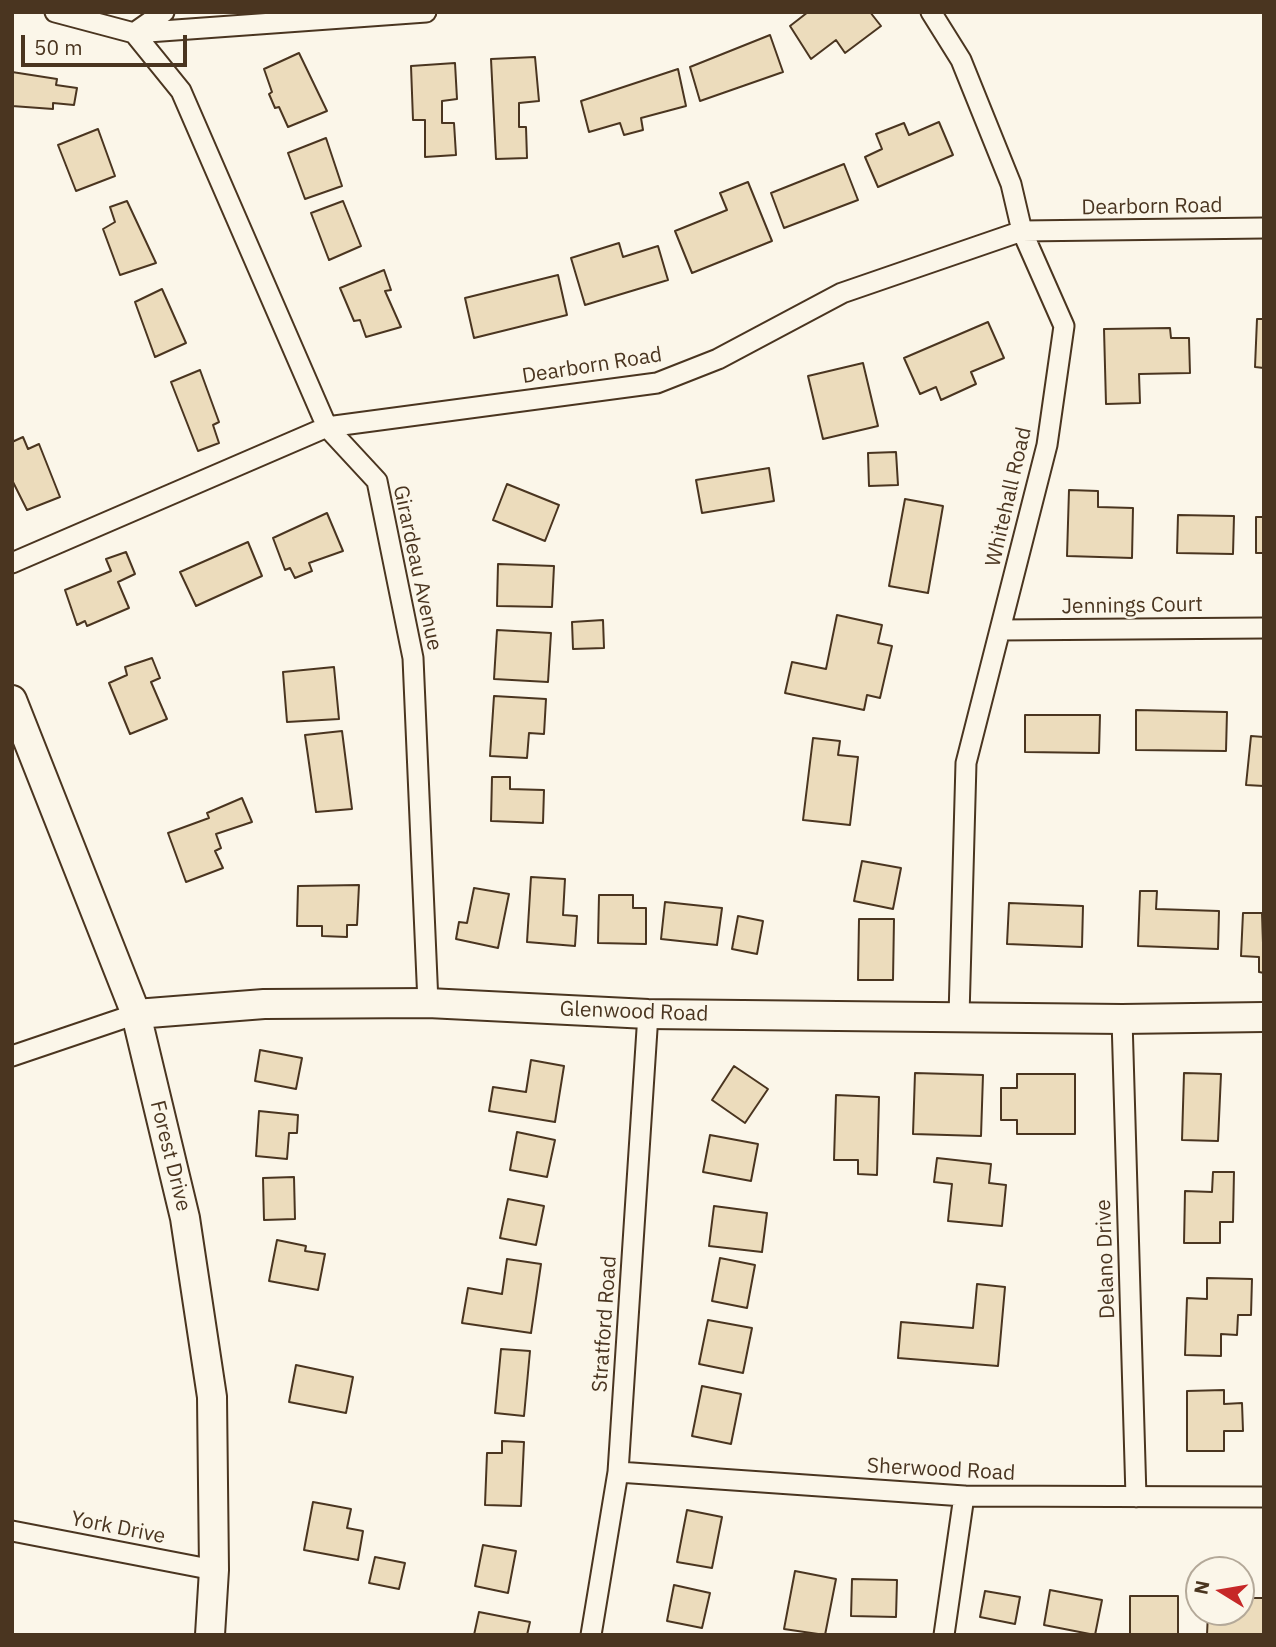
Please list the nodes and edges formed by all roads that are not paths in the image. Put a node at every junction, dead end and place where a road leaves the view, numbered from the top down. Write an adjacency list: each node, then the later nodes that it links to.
1 (55, 12): 5 (street)
2 (164, 12): 5 (street)
3 (426, 12): 5 (street)
4 (931, 12): 7 (street, Whitehall Road)
5 (134, 33): 8 (street, Girardeau Avenue)
6 (1264, 228): 7 (street, Dearborn Road)
7 (1022, 232): 8 (street, Dearborn Road); 11 (street, Whitehall Road)
8 (327, 427): 9 (street, Dearborn Road); 13 (street, Girardeau Avenue)
9 (12, 564)
10 (1264, 628): 11 (street, Jennings Court)
11 (1000, 630): 16 (street, Whitehall Road)
12 (12, 700): 14 (street, Forest Drive)
13 (428, 1003): 14 (street, Glenwood Road); 15 (street, Glenwood Road)
14 (136, 1014): 19 (street, Glenwood Road); 25 (street, Forest Drive)
15 (648, 1014): 16 (street, Glenwood Road); 20 (street, Stratford Road)
16 (959, 1016): 18 (street, Glenwood Road)
17 (1264, 1017): 18 (street, Glenwood Road)
18 (1122, 1019): 22 (street, Delano Drive)
19 (12, 1056)
20 (618, 1472): 21 (street, Sherwood Road); 27 (street, Stratford Road)
21 (964, 1496): 22 (street, Sherwood Road); 28 (street)
22 (1136, 1497): 23 (street, Sherwood Road)
23 (1264, 1497)
24 (12, 1531): 25 (street, York Drive)
25 (214, 1570): 26 (street, Forest Drive)
26 (210, 1635)
27 (591, 1635)
28 (944, 1635)

